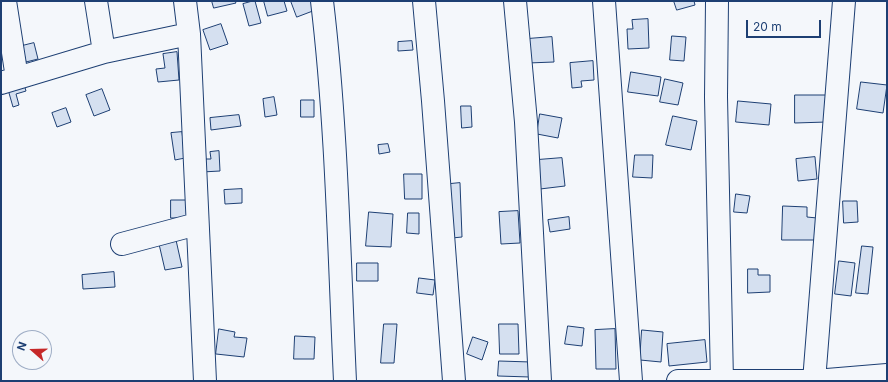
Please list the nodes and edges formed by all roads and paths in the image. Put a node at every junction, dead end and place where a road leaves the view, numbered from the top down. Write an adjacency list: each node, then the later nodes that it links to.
1 (4, 1): 12 (street)
2 (96, 1): 11 (street)
3 (185, 1): 10 (street)
4 (322, 1): 17 (street)
5 (424, 1): 18 (street)
6 (515, 1): 19 (street)
7 (604, 1): 20 (street)
8 (717, 1): 22 (street)
9 (844, 1): 24 (street)
10 (189, 34): 11 (street); 13 (street)
11 (104, 52): 12 (street)
12 (9, 80)
13 (198, 224): 14 (street); 16 (street)
14 (122, 244)
15 (887, 375): 24 (street)
16 (205, 381)
17 (345, 381)
18 (454, 381)
19 (540, 381)
20 (631, 381)
21 (678, 381): 22 (street)
22 (722, 381): 23 (street)
23 (808, 381)
24 (814, 381)

